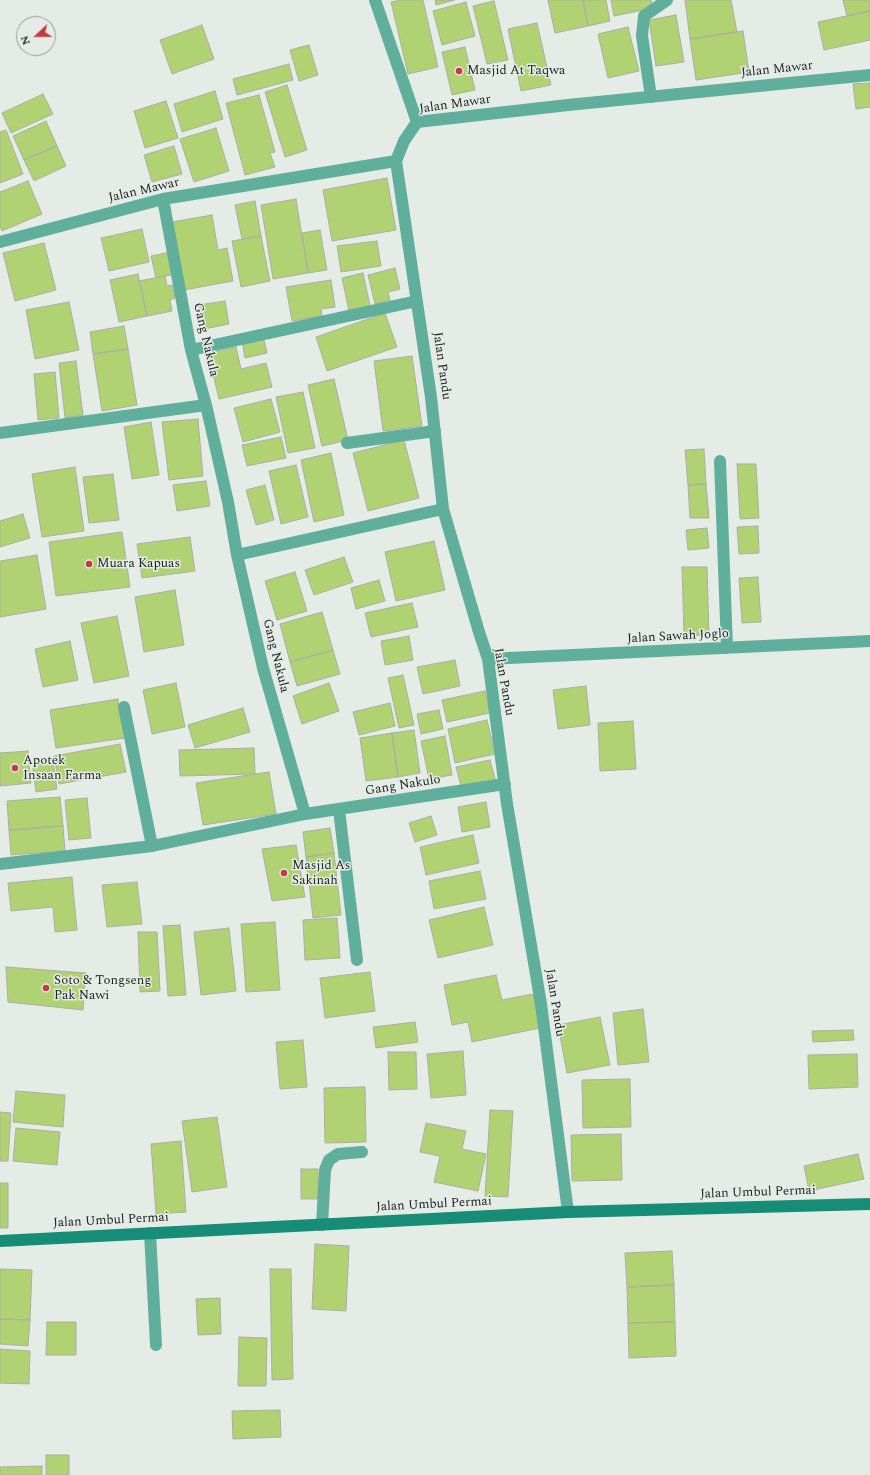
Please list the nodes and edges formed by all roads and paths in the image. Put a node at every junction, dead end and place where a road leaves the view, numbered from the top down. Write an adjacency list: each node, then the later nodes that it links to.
1 (376, 0): 5 (street)
2 (667, 0): 4 (street)
3 (870, 75): 4 (street, Jalan Mawar)
4 (651, 97): 5 (street, Jalan Mawar)
5 (417, 122): 6 (street, Jalan Mawar)
6 (396, 161): 7 (street, Jalan Mawar); 9 (street, Jalan Pandu)
7 (163, 199): 8 (street, Jalan Mawar); 10 (street, Gang Nakula)
8 (0, 242)
9 (417, 300): 10 (street); 12 (street, Jalan Pandu)
10 (191, 350): 11 (street, Gang Nakula)
11 (206, 405): 13 (street); 17 (street, Gang Nakula)
12 (435, 430): 14 (street); 16 (street, Jalan Pandu)
13 (0, 433)
14 (347, 443)
15 (720, 461): 19 (street)
16 (443, 509): 17 (street); 20 (street, Jalan Pandu)
17 (237, 555): 24 (street, Gang Nakula)
18 (870, 641): 19 (street, Jalan Sawah Joglo)
19 (727, 648): 20 (street, Jalan Sawah Joglo)
20 (488, 659): 22 (street, Jalan Pandu)
21 (124, 707): 25 (street)
22 (504, 784): 23 (street, Gang Nakulo); 30 (street, Jalan Pandu)
23 (340, 810): 24 (street, Gang Nakulo); 27 (street)
24 (305, 814): 25 (street)
25 (152, 846): 26 (street)
26 (0, 864)
27 (357, 960)
28 (362, 1152): 31 (street)
29 (870, 1204): 30 (main road, Jalan Umbul Permai)
30 (568, 1212): 31 (main road, Jalan Umbul Permai)
31 (322, 1225): 32 (main road, Jalan Umbul Permai)
32 (150, 1233): 33 (main road, Jalan Umbul Permai); 34 (street)
33 (0, 1241)
34 (156, 1345)

